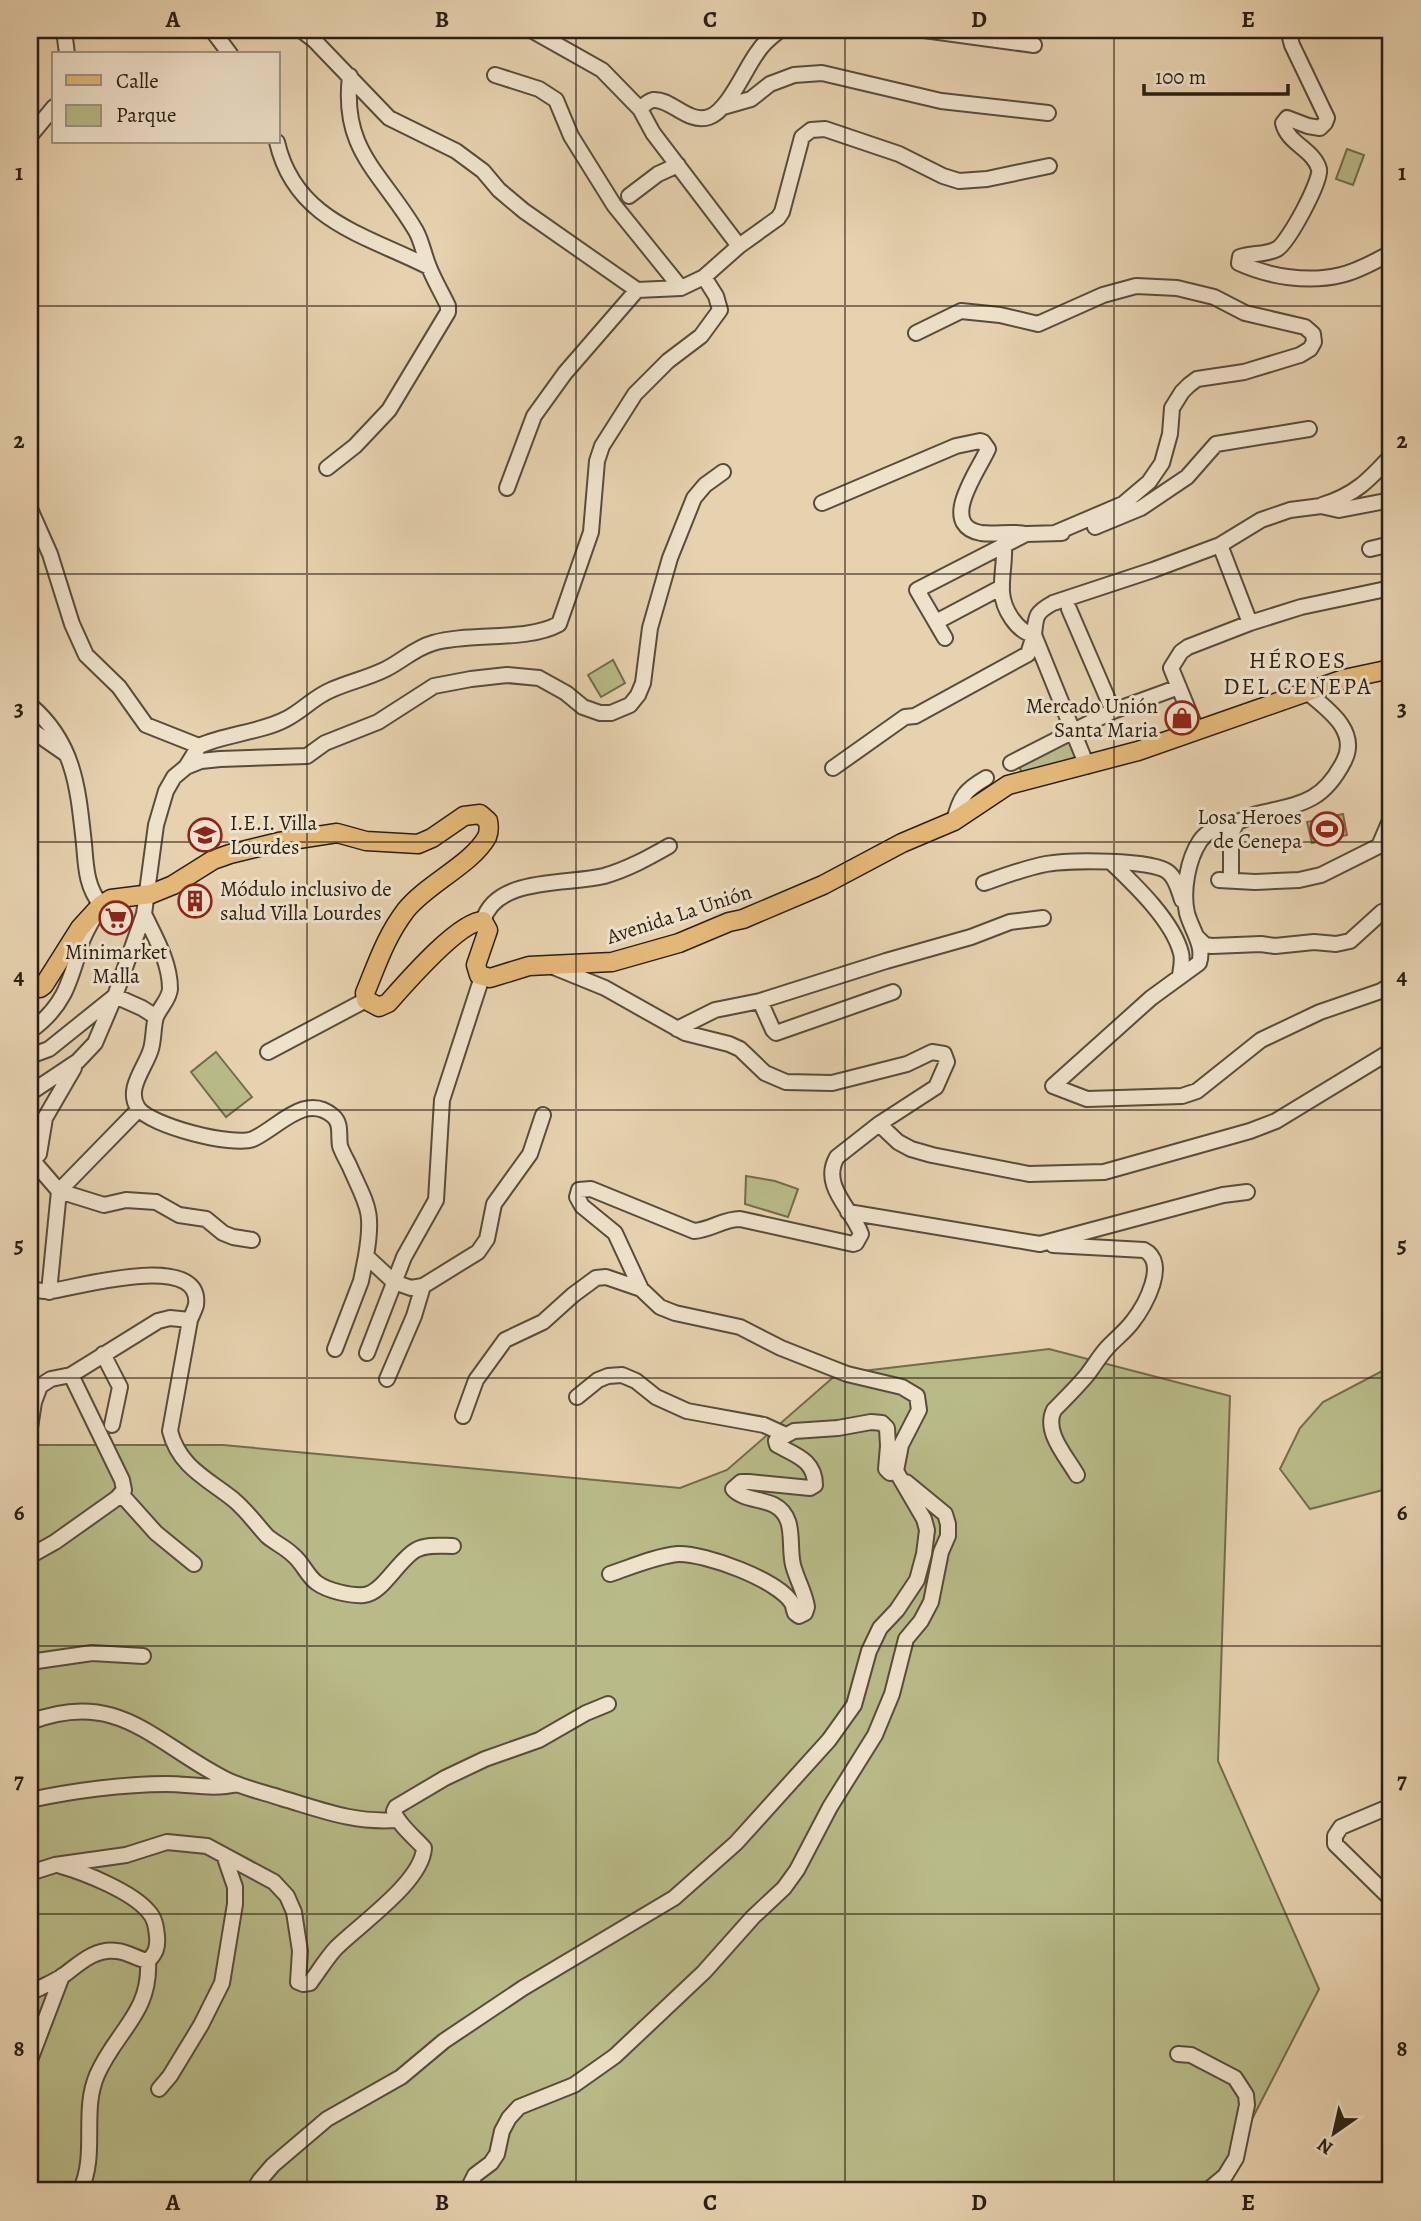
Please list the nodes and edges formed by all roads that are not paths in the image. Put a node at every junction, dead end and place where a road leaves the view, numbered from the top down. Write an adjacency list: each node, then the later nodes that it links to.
1 (64, 30): 9 (street)
2 (212, 30): 10 (street)
3 (301, 30): 12 (street)
4 (531, 30): 15 (street)
5 (780, 30): 13 (street)
6 (924, 30): 8 (street)
7 (1288, 30): 23 (street)
8 (1034, 45)
9 (67, 52)
10 (228, 52)
11 (495, 75): 26 (street)
12 (350, 76): 24 (street); 27 (street)
13 (723, 107): 15 (street); 16 (street)
14 (52, 109): 17 (street)
15 (640, 109): 19 (street)
16 (1048, 113)
17 (30, 136)
18 (278, 144): 24 (street)
19 (678, 164): 21 (street); 22 (street)
20 (1049, 166): 22 (street)
21 (629, 196)
22 (739, 246): 25 (street)
23 (1391, 253)
24 (429, 267): 31 (street)
25 (704, 277): 26 (street); 59 (street)
26 (681, 288): 27 (street)
27 (637, 290): 33 (street)
28 (916, 333): 38 (street)
29 (1309, 429): 38 (street)
30 (1391, 456): 36 (street)
31 (327, 468)
32 (723, 472): 63 (street)
33 (507, 488)
34 (1391, 500): 36 (street)
35 (822, 503): 39 (street)
36 (1321, 506): 41 (street)
37 (30, 509): 59 (street)
38 (1055, 533): 39 (street)
39 (1026, 534): 42 (street)
40 (1391, 544): 43 (street)
41 (1220, 545): 48 (street); 49 (street)
42 (1004, 546): 44 (street); 47 (street)
43 (1370, 550)
44 (1002, 587): 47 (street); 49 (street)
45 (1391, 588): 48 (street)
46 (1069, 609): 55 (street)
47 (936, 622): 50 (street)
48 (1250, 623): 52 (street)
49 (1034, 635): 58 (street); 64 (street)
50 (945, 638)
51 (1391, 668): 53 (main road, Avenida La Unión)
52 (1179, 687): 55 (street); 57 (street)
53 (1308, 693): 57 (main road, Avenida La Unión); 68 (street)
54 (30, 705): 60 (street)
55 (1113, 711): 58 (street)
56 (30, 729): 60 (street)
57 (1196, 729): 62 (main road, Avenida La Unión)
58 (1071, 730): 61 (street); 62 (street)
59 (199, 746): 63 (street)
60 (67, 755): 73 (street)
61 (1012, 762)
62 (1087, 766): 67 (main road, Avenida La Unión)
63 (186, 767): 72 (street)
64 (833, 768)
65 (986, 778): 67 (street)
66 (1391, 818): 68 (street)
67 (954, 821): 80 (main road, Avenida La Unión)
68 (1237, 822): 75 (street)
69 (668, 846): 78 (street)
70 (1112, 863): 71 (street); 75 (street); 81 (street)
71 (984, 883)
72 (146, 895): 73 (main road); 76 (street); 87 (main road)
73 (101, 905): 84 (main road); 91 (street)
74 (1391, 909): 79 (street)
75 (1187, 911): 79 (street)
76 (144, 914): 86 (street); 89 (street)
77 (1043, 918): 88 (street)
78 (483, 921): 82 (main road); 87 (main road)
79 (1197, 937): 81 (street)
80 (548, 965): 82 (main road, Avenida La Unión); 90 (street)
81 (1180, 975): 83 (street)
82 (482, 977): 107 (street)
83 (1391, 985)
84 (30, 988)
85 (893, 992): 88 (street)
86 (115, 996): 89 (street); 94 (street); 95 (street)
87 (366, 1000): 93 (street)
88 (760, 1001): 90 (street)
89 (156, 1017): 97 (street)
90 (677, 1029): 99 (street)
91 (30, 1031)
92 (1391, 1051): 99 (street)
93 (268, 1052)
94 (30, 1056)
95 (78, 1061): 96 (street); 100 (street)
96 (30, 1093)
97 (139, 1109): 101 (street); 106 (street)
98 (543, 1115): 108 (street)
99 (879, 1124): 103 (street)
100 (32, 1162): 101 (street)
101 (59, 1191): 104 (street); 111 (street)
102 (1247, 1192): 105 (street)
103 (848, 1212): 105 (street); 110 (street)
104 (252, 1240)
105 (1040, 1244): 124 (street)
106 (366, 1256): 107 (street); 113 (street)
107 (394, 1282): 108 (street); 114 (street)
108 (423, 1286): 117 (street)
109 (30, 1289): 111 (street)
110 (641, 1289): 119 (street); 123 (street)
111 (49, 1292): 112 (street)
112 (190, 1320): 115 (street); 126 (street)
113 (335, 1349)
114 (367, 1353)
115 (103, 1354): 116 (street); 120 (street)
116 (71, 1375): 121 (street); 125 (street)
117 (387, 1379)
118 (577, 1397): 122 (street)
119 (463, 1416)
120 (112, 1425)
121 (30, 1428)
122 (786, 1435): 123 (street); 129 (street)
123 (899, 1475): 149 (street); 150 (street)
124 (1077, 1475)
125 (121, 1494): 127 (street); 128 (street)
126 (453, 1546)
127 (30, 1556)
128 (194, 1564)
129 (610, 1574)
130 (143, 1656): 131 (street)
131 (30, 1662)
132 (608, 1704): 137 (street)
133 (30, 1722): 134 (street)
134 (237, 1784): 135 (street); 137 (street)
135 (30, 1800)
136 (1391, 1806): 141 (street)
137 (396, 1820): 138 (street)
138 (224, 1854): 139 (street); 147 (street)
139 (55, 1865): 140 (street); 142 (street)
140 (30, 1873)
141 (1391, 1899)
142 (149, 1961): 143 (street); 148 (street)
143 (62, 1976): 144 (street); 146 (street)
144 (30, 1993)
145 (1178, 2054): 151 (street)
146 (30, 2060)
147 (159, 2089)
148 (80, 2191)
149 (253, 2191)
150 (467, 2191)
151 (1208, 2191)

